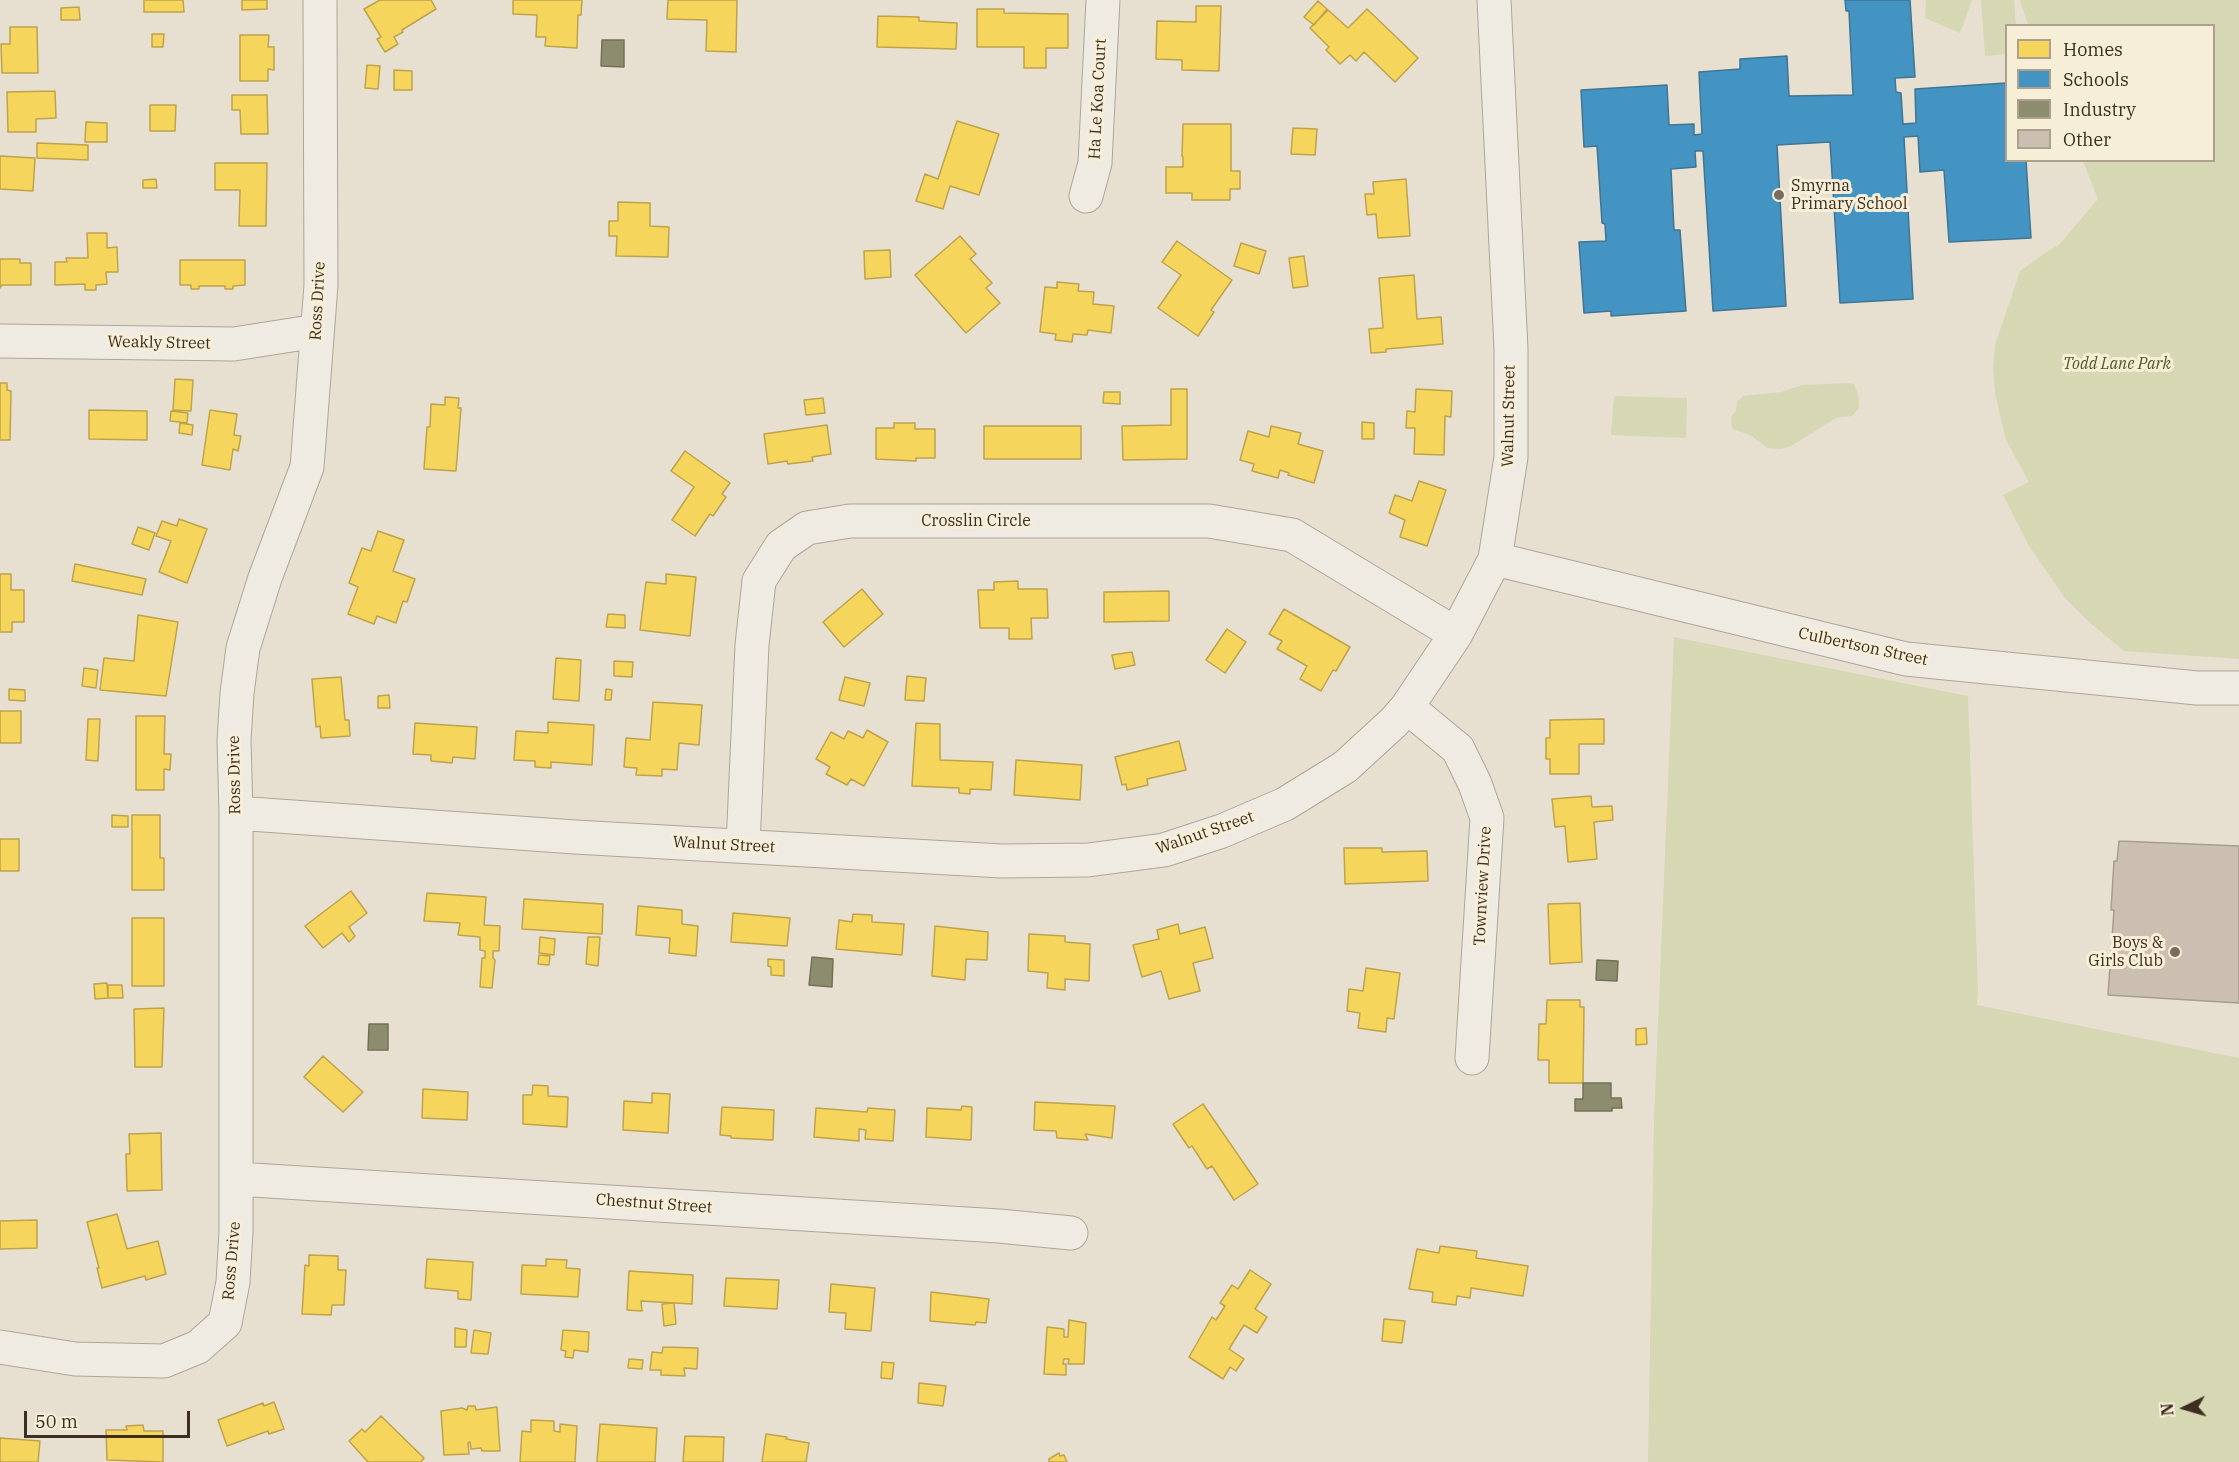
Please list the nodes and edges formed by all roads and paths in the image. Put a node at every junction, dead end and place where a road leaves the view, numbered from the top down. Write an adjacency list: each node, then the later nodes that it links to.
1 (320, 0): 5 (street, Ross Drive)
2 (1103, 0): 4 (street, Ha Le Koa Court)
3 (1494, 0): 7 (street, Walnut Street)
4 (1086, 196)
5 (317, 331): 6 (street, Weakly Street); 11 (street, Ross Drive)
6 (0, 341)
7 (1495, 559): 8 (street, Walnut Street); 9 (street, Culbertson Street)
8 (1456, 634): 10 (street, Walnut Street); 12 (street, Crosslin Circle)
9 (2239, 688)
10 (1407, 707): 12 (street, Walnut Street); 13 (street, Townview Drive)
11 (236, 813): 12 (street, Walnut Street); 14 (street, Ross Drive)
12 (743, 846)
13 (1472, 1058)
14 (236, 1179): 15 (street, Chestnut Street); 16 (street, Ross Drive)
15 (1071, 1233)
16 (0, 1347)

